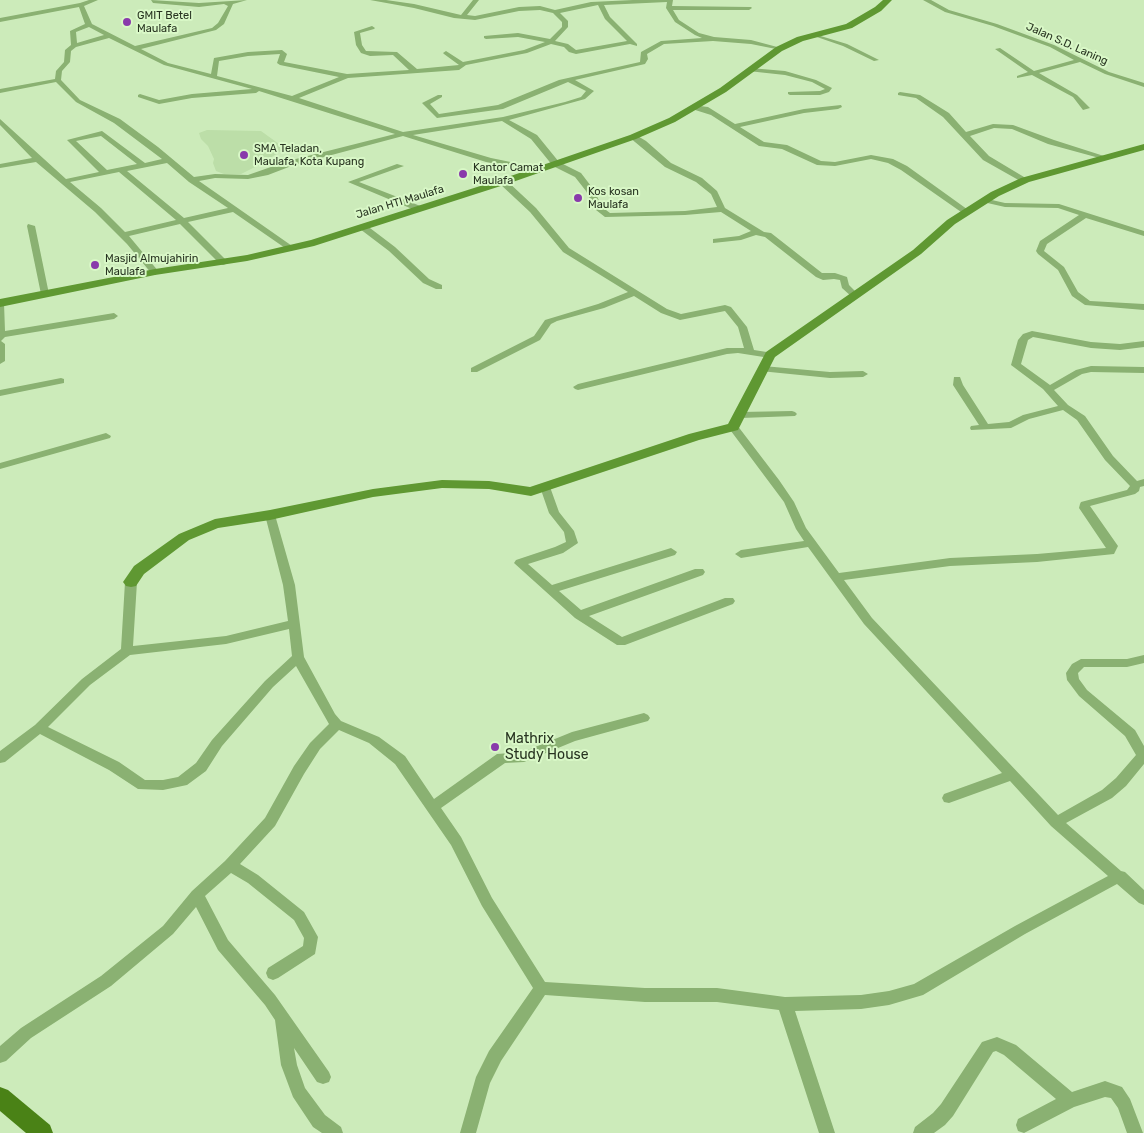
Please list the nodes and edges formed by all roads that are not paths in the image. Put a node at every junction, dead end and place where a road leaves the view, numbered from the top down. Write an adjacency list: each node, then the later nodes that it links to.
1 (95, 0): 8 (street)
2 (244, 0): 9 (street)
3 (373, 0): 14 (street)
4 (476, 0): 14 (street)
5 (888, 0): 18 (street, Jalan HTI Maulafa)
6 (926, 0): 31 (street, Jalan S.D. Laning)
7 (152, 1): 9 (street)
8 (78, 2): 15 (street); 16 (street)
9 (228, 3): 25 (street)
10 (669, 3): 11 (street); 12 (street); 21 (street)
11 (600, 4): 13 (street); 23 (street)
12 (749, 8)
13 (555, 12): 14 (street); 22 (street)
14 (462, 17)
15 (0, 20)
16 (89, 25): 19 (street); 24 (street)
17 (372, 28): 33 (street)
18 (816, 35): 26 (street, Jalan HTI Maulafa); 30 (street)
19 (109, 36): 24 (street); 25 (street)
20 (486, 37): 22 (street)
21 (712, 39): 26 (street); 29 (street)
22 (550, 41): 23 (street); 32 (street)
23 (632, 42): 29 (street)
24 (74, 46): 40 (street)
25 (135, 48): 36 (street)
26 (779, 49): 34 (street, Jalan HTI Maulafa)
27 (998, 50): 35 (street)
28 (446, 53): 32 (street)
29 (643, 53): 39 (street)
30 (876, 60)
31 (1080, 60): 35 (street); 41 (street, Jalan S.D. Laning)
32 (462, 64): 33 (street)
33 (415, 70): 37 (street)
34 (750, 70): 44 (street); 49 (street, Jalan HTI Maulafa)
35 (1035, 74): 38 (street); 51 (street)
36 (214, 76): 37 (street); 42 (street)
37 (347, 76): 48 (street)
38 (1019, 77)
39 (568, 79): 52 (street); 53 (street)
40 (58, 80): 43 (street); 63 (street)
41 (1144, 85)
42 (265, 90): 46 (street); 48 (street)
43 (0, 91)
44 (790, 93)
45 (900, 94): 58 (street)
46 (140, 96)
47 (440, 96): 52 (street)
48 (292, 98): 57 (street)
49 (696, 108): 56 (street); 59 (street, Jalan HTI Maulafa)
50 (838, 108): 56 (street)
51 (1086, 108)
52 (460, 113): 55 (street)
53 (503, 119): 55 (street); 65 (street)
54 (0, 122): 62 (street)
55 (469, 124): 57 (street)
56 (734, 126): 81 (street)
57 (403, 134): 68 (street); 73 (street)
58 (966, 134): 61 (street); 74 (street)
59 (633, 137): 65 (street, Jalan HTI Maulafa); 80 (street)
60 (1144, 147): 61 (street)
61 (1103, 156): 74 (street)
62 (38, 158): 66 (street); 75 (street)
63 (168, 160): 64 (street); 73 (street)
64 (142, 164): 69 (street); 71 (street)
65 (556, 164): 70 (street, Jalan HTI Maulafa); 80 (street)
66 (0, 166)
67 (400, 166): 79 (street)
68 (510, 166): 70 (street); 72 (street)
69 (120, 169): 71 (street); 83 (street)
70 (537, 170): 72 (street, Jalan HTI Maulafa)
71 (105, 173): 75 (street)
72 (514, 178): 76 (street, Jalan HTI Maulafa)
73 (192, 180): 78 (street)
74 (1024, 180): 77 (street)
75 (66, 181): 88 (street)
76 (503, 182): 79 (street, Jalan HTI Maulafa); 94 (street)
77 (986, 200): 81 (street); 82 (street)
78 (234, 209): 83 (street); 90 (street)
79 (420, 209): 85 (street, Jalan HTI Maulafa)
80 (722, 209): 86 (street)
81 (967, 212): 96 (street)
82 (1084, 216): 87 (street); 98 (street)
83 (183, 222): 88 (street); 91 (street)
84 (31, 226): 95 (street)
85 (363, 227): 90 (street, Jalan HTI Maulafa); 93 (street)
86 (761, 233): 89 (street); 96 (street)
87 (1144, 234)
88 (124, 235): 92 (street)
89 (716, 241)
90 (292, 248): 91 (street, Jalan HTI Maulafa)
91 (223, 262): 92 (street, Jalan HTI Maulafa)
92 (155, 272): 95 (street, Jalan HTI Maulafa)
93 (439, 287)
94 (633, 293): 103 (street); 107 (street)
95 (45, 294): 97 (street, Jalan HTI Maulafa)
96 (855, 295): 104 (street)
97 (0, 303): 100 (street)
98 (1144, 307)
99 (114, 316): 100 (street)
100 (0, 337)
101 (0, 344): 105 (street)
102 (1144, 344): 113 (street)
103 (750, 352): 104 (street); 112 (street)
104 (770, 355): 106 (street)
105 (0, 361)
106 (763, 369): 109 (street); 117 (street)
107 (474, 370)
108 (1144, 370): 113 (street)
109 (863, 374)
110 (957, 379): 119 (street)
111 (61, 381): 114 (street)
112 (578, 387)
113 (1048, 390): 115 (street)
114 (0, 393)
115 (1065, 407): 119 (street); 123 (street)
116 (792, 414): 117 (street)
117 (741, 415): 118 (street)
118 (733, 427): 124 (street); 126 (street)
119 (985, 427): 120 (street)
120 (975, 428)
121 (106, 436): 122 (street)
122 (0, 466)
123 (1140, 483): 130 (street)
124 (545, 487): 125 (street); 132 (street)
125 (270, 515): 131 (street); 135 (street)
126 (811, 544): 128 (street); 130 (street)
127 (670, 552): 132 (street)
128 (741, 554)
129 (699, 572): 134 (street)
130 (835, 577): 143 (street)
131 (131, 582): 136 (street)
132 (550, 590): 134 (street)
133 (729, 601): 134 (street)
134 (579, 616)
135 (293, 624): 136 (street); 137 (street)
136 (127, 651): 141 (street)
137 (298, 657): 140 (street); 141 (street)
138 (1144, 659): 146 (street)
139 (644, 718): 145 (street)
140 (337, 724): 145 (street); 147 (street)
141 (39, 728): 142 (street)
142 (0, 758)
143 (1011, 775): 144 (street); 146 (street)
144 (949, 798)
145 (432, 806): 152 (street)
146 (1056, 822): 148 (street)
147 (230, 865): 149 (street); 151 (street)
148 (1120, 876): 150 (street); 153 (street)
149 (197, 895): 154 (street); 155 (street)
150 (1143, 896)
151 (273, 973)
152 (541, 988): 153 (street); 162 (street)
153 (785, 1004): 163 (street)
154 (282, 1020): 156 (street); 161 (street)
155 (0, 1056)
156 (324, 1078)
157 (0, 1097): 160 (main road)
158 (1070, 1100): 159 (street); 164 (street); 165 (street)
159 (1024, 1125)
160 (42, 1133)
161 (335, 1133)
162 (468, 1133)
163 (827, 1133)
164 (921, 1133)
165 (1134, 1133)

